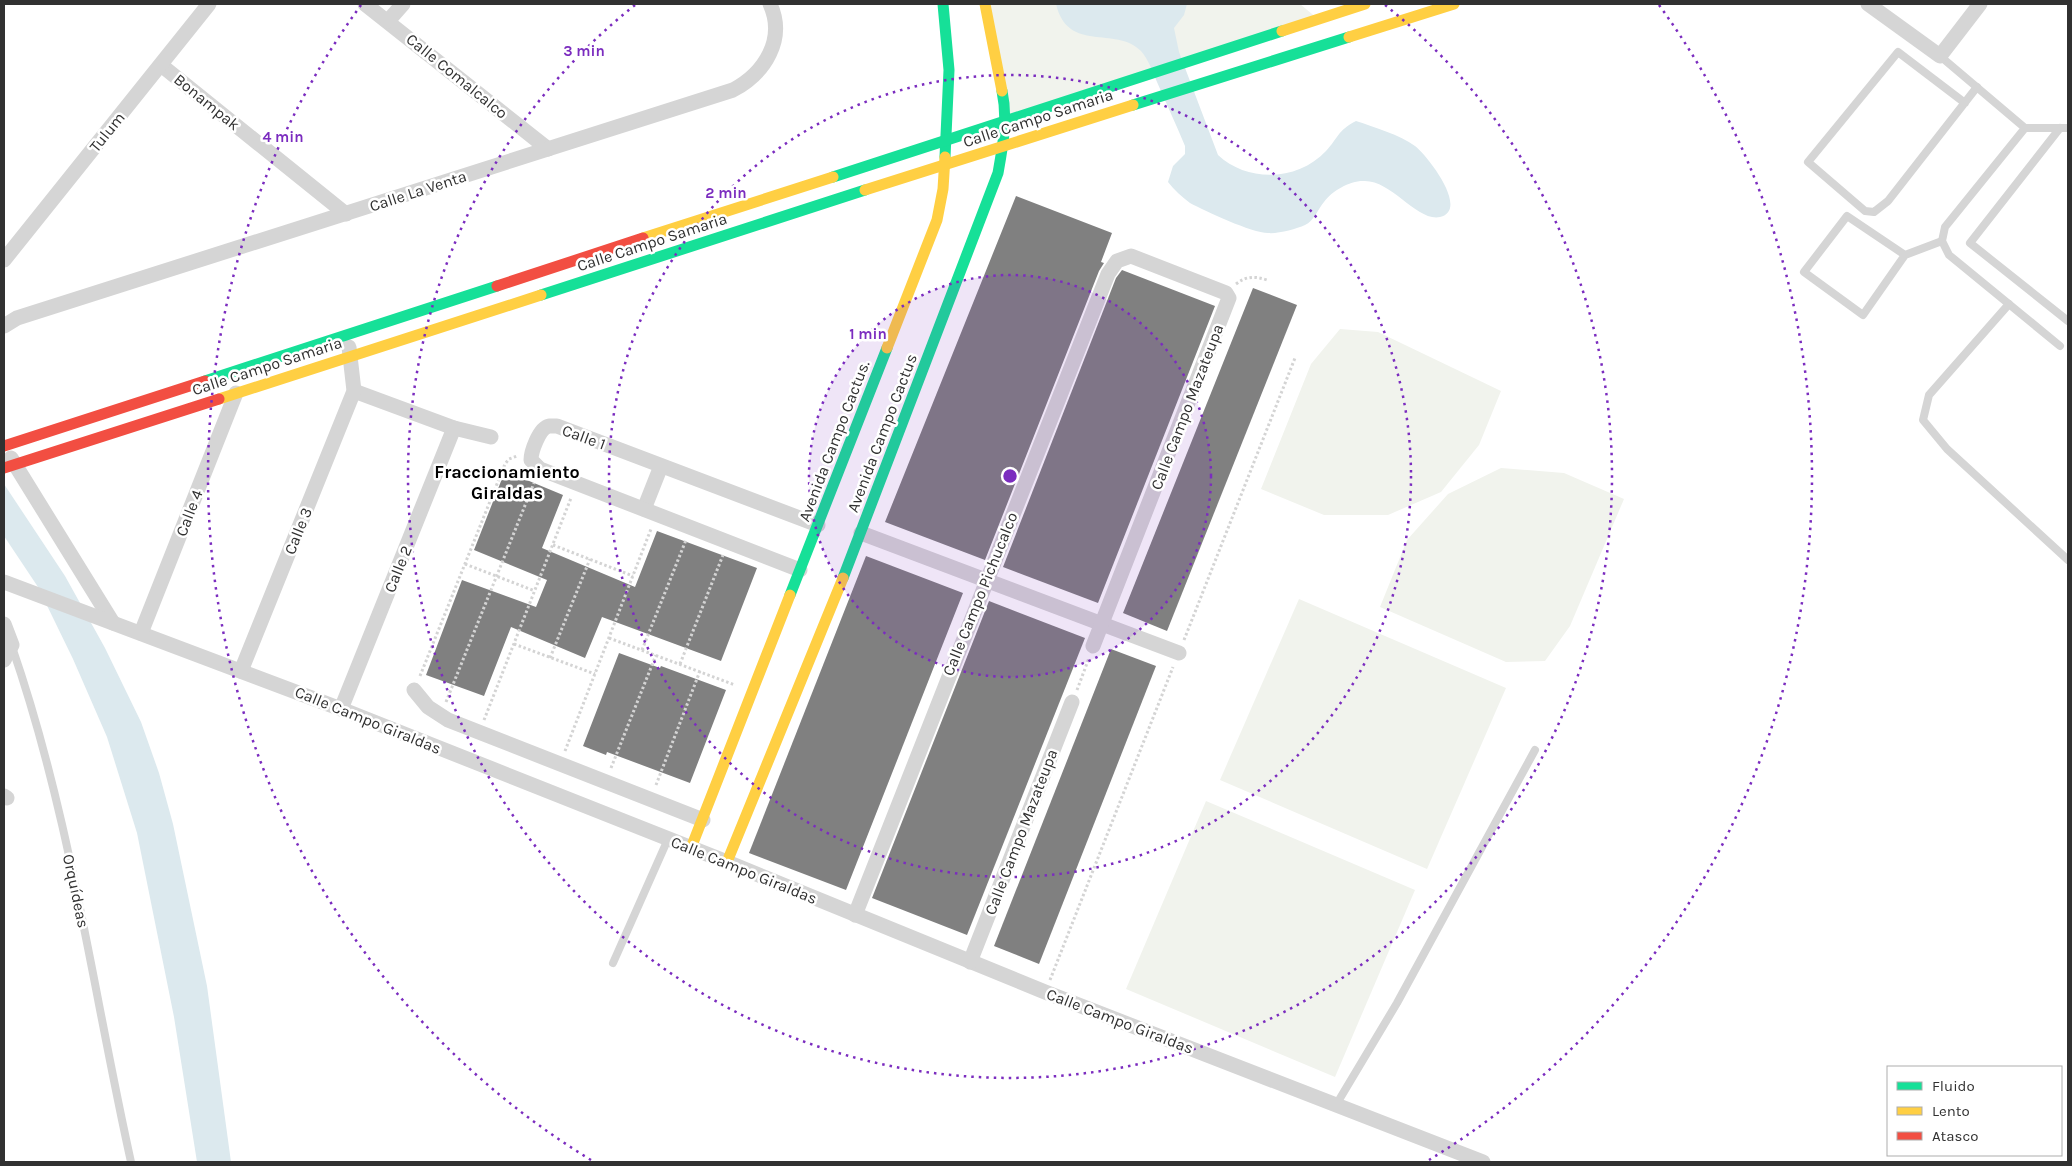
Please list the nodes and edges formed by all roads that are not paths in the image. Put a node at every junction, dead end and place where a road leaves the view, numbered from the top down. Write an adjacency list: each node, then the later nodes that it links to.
1 (209, 4): 13 (street, Tulum)
2 (365, 4): 11 (street, Calle Comalcalco)
3 (404, 4): 11 (street)
4 (770, 4): 21 (street, Calle La Venta)
5 (943, 4): 19 (street, Avenida Campo Cactus.)
6 (985, 4): 16 (street, Avenida Campo Cactus)
7 (1363, 4): 16 (street, Calle Campo Samaria)
8 (1454, 4): 20 (street, Calle Campo Samaria)
9 (1868, 4): 12 (street)
10 (1980, 4): 12 (street)
11 (388, 21): 21 (street, Calle Comalcalco)
12 (1940, 56): 14 (lane)
13 (161, 65): 23 (street, Bonampak); 26 (street, Tulum)
14 (1977, 87): 15 (lane); 17 (lane)
15 (1965, 103): 15 (lane)
16 (1006, 121): 19 (street, Calle Campo Samaria); 20 (street, Avenida Campo Cactus)
17 (2026, 128): 18 (lane); 24 (lane)
18 (2064, 128): 30 (lane)
19 (946, 141): 22 (street, Avenida Campo Cactus.); 32 (street, Calle Campo Samaria)
20 (1004, 146): 22 (street, Calle Campo Samaria); 44 (street, Avenida Campo Cactus)
21 (548, 149): 23 (street, Calle La Venta)
22 (946, 164): 34 (street, Calle Campo Samaria); 43 (street, Avenida Campo Cactus.)
23 (346, 214): 29 (street, Calle La Venta)
24 (1942, 241): 25 (lane); 28 (lane)
25 (1904, 255): 25 (lane)
26 (4, 260)
27 (1108, 274): 47 (street, Calle Campo Pichucalco); 51 (street, Calle Campo Mazateupa)
28 (2009, 304): 33 (lane); 45 (lane)
29 (10, 316): 31 (street, Calle La Venta)
30 (2068, 321)
31 (4, 326)
32 (345, 335): 34 (street); 39 (street, Calle Campo Samaria)
33 (2060, 346)
34 (351, 356): 35 (street); 36 (street, Calle Campo Samaria)
35 (354, 391): 37 (street); 57 (street, Calle 3)
36 (236, 393): 40 (street, Calle Campo Samaria); 52 (street, Calle 4)
37 (454, 428): 38 (street); 60 (street, Calle 2)
38 (491, 437)
39 (4, 446): 40 (street)
40 (9, 466): 49 (street)
41 (661, 466): 42 (street); 42 (street, Calle 1); 43 (street, Calle 1)
42 (651, 512): 46 (street)
43 (818, 525): 46 (street, Avenida Campo Cactus.)
44 (860, 533): 47 (street); 65 (street, Avenida Campo Cactus)
45 (2068, 560)
46 (800, 570): 62 (street, Avenida Campo Cactus.)
47 (986, 580): 51 (street); 66 (street, Calle Campo Pichucalco)
48 (4, 582): 49 (street, Calle Campo Giraldas)
49 (114, 623): 52 (street, Calle Campo Giraldas)
50 (4, 624): 53 (street, Orquídeas)
51 (1102, 624): 54 (street, Calle Campo Mazateupa); 55 (street)
52 (142, 633): 57 (street, Calle Campo Giraldas)
53 (12, 645): 56 (street); 70 (lane, Orquídeas)
54 (1093, 646)
55 (1179, 653)
56 (4, 660)
57 (241, 671): 60 (street, Calle Campo Giraldas)
58 (414, 690): 62 (street, Calle Campo Giraldas)
59 (1072, 702): 67 (street, Calle Campo Mazateupa)
60 (341, 710): 63 (street, Calle Campo Giraldas)
61 (1535, 750): 69 (lane)
62 (702, 820): 64 (street, Avenida Campo Cactus.)
63 (668, 839): 64 (street, Calle Campo Giraldas); 68 (lane)
64 (691, 848): 65 (street, Calle Campo Giraldas)
65 (728, 862): 66 (street, Calle Campo Giraldas)
66 (855, 915): 67 (street, Calle Campo Giraldas)
67 (970, 962): 69 (street, Calle Campo Giraldas)
68 (613, 963)
69 (1336, 1105): 71 (street, Calle Campo Giraldas)
70 (131, 1162)
71 (1483, 1162)

